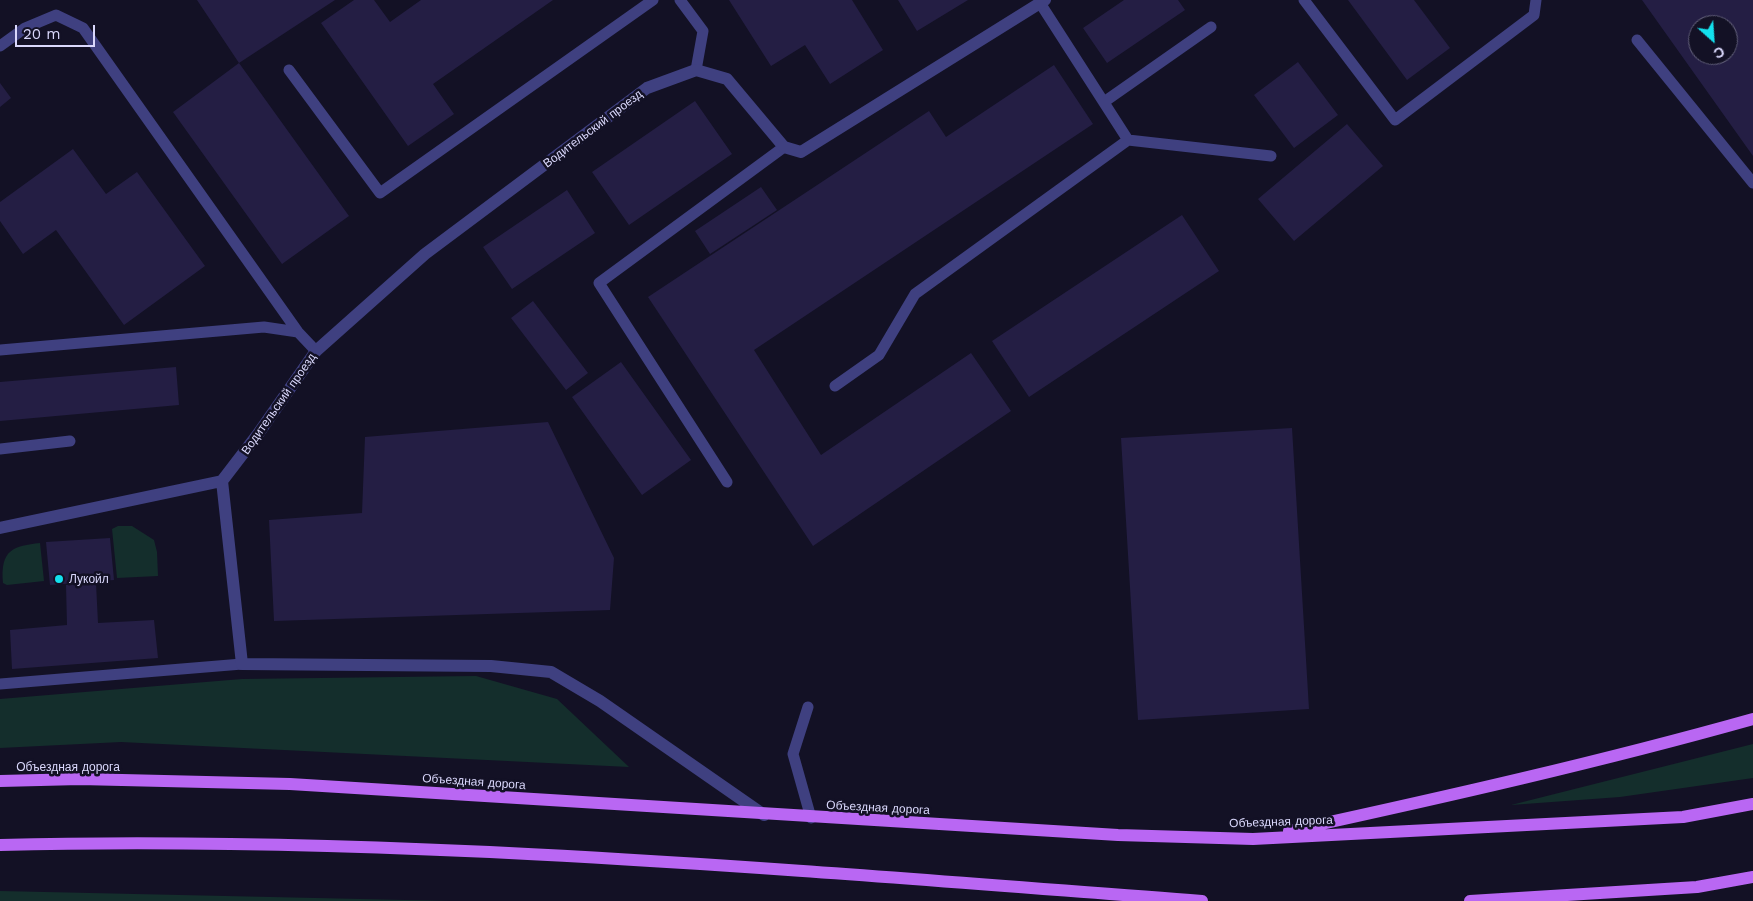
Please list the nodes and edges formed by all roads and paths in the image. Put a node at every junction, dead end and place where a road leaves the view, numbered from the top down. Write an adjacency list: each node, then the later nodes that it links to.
1 (653, 0): 9 (lane)
2 (680, 0): 10 (lane)
3 (1304, 0): 4 (lane)
4 (1536, 0)
5 (1042, 2): 11 (lane); 13 (street)
6 (1211, 28): 11 (lane)
7 (1637, 40): 15 (lane)
8 (0, 46): 16 (lane)
9 (289, 70)
10 (696, 70): 13 (street); 18 (street, Водительский проезд)
11 (1104, 102): 12 (lane)
12 (1128, 140): 14 (lane); 19 (lane)
13 (784, 147): 23 (lane)
14 (1271, 156)
15 (1753, 183)
16 (298, 332): 17 (lane); 18 (lane)
17 (0, 350)
18 (316, 351): 22 (street, Водительский проезд)
19 (835, 386)
20 (70, 441): 21 (lane)
21 (0, 449)
22 (222, 481): 24 (street); 25 (street)
23 (727, 482)
24 (0, 528)
25 (242, 664): 26 (lane); 31 (street)
26 (0, 684)
27 (808, 707): 32 (lane)
28 (1753, 719): 33 (main road)
29 (0, 781): 31 (main road, Объездная дорога)
30 (1753, 804): 33 (main road, Объездная дорога)
31 (764, 815): 32 (main road, Объездная дорога)
32 (811, 818): 33 (main road, Объездная дорога)
33 (1253, 838)
34 (0, 845): 36 (main road)
35 (1753, 877): 37 (main road)
36 (1202, 901)
37 (1470, 901)

